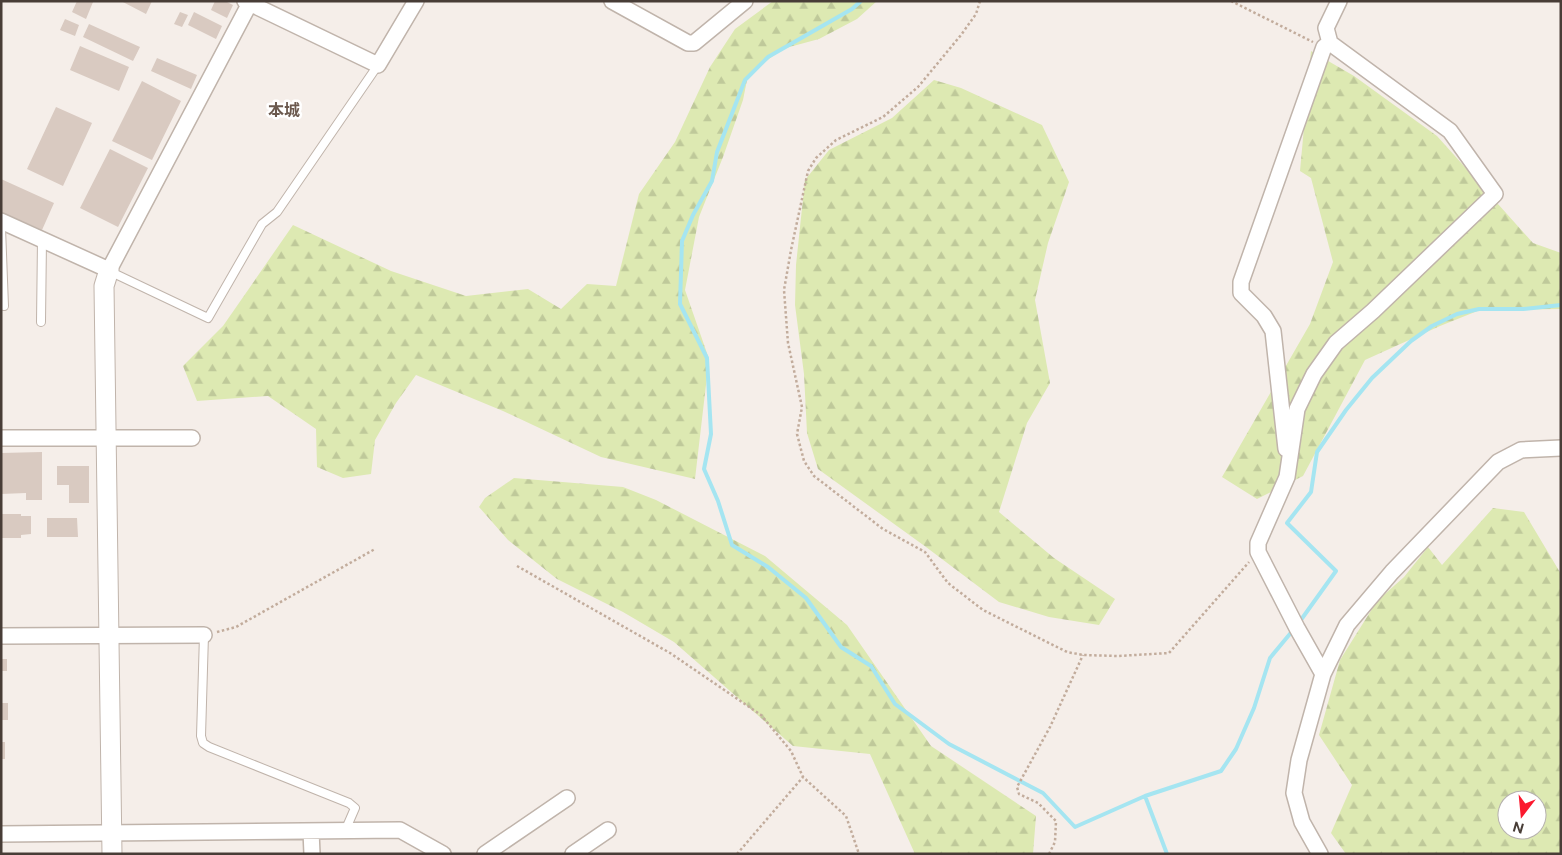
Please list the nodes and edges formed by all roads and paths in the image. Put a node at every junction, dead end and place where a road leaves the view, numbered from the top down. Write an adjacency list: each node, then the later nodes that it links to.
1 (416, 1): 9 (street)
2 (612, 1): 3 (street)
3 (745, 1)
4 (980, 1): 27 (path)
5 (1231, 1): 8 (path)
6 (1339, 1): 8 (street)
7 (249, 2): 9 (street); 13 (street)
8 (1327, 45): 20 (street); 20 (street)
9 (378, 65): 13 (lane)
10 (1, 221): 12 (street)
11 (1, 228): 14 (lane)
12 (42, 240): 13 (street); 15 (lane)
13 (109, 270): 16 (street)
14 (4, 306)
15 (41, 322)
16 (106, 437): 17 (street); 18 (street); 24 (street)
17 (1, 438)
18 (192, 438)
19 (1561, 448): 28 (street)
20 (1288, 468): 22 (street)
21 (375, 549): 25 (path)
22 (1258, 552): 27 (path); 28 (street)
23 (518, 566): 29 (path)
24 (110, 635): 25 (street); 26 (street); 34 (street)
25 (204, 635): 33 (lane)
26 (1, 636)
27 (1083, 654): 43 (path)
28 (1323, 674): 44 (street)
29 (803, 777): 41 (path); 42 (path)
30 (567, 798): 39 (street)
31 (608, 830): 40 (street)
32 (311, 831): 33 (street); 34 (street); 37 (street)
33 (345, 831): 38 (street)
34 (111, 833): 35 (street); 36 (street)
35 (1, 834)
36 (112, 854)
37 (312, 854)
38 (443, 854)
39 (485, 854)
40 (573, 854)
41 (737, 854)
42 (859, 854)
43 (1049, 854)
44 (1320, 854)

